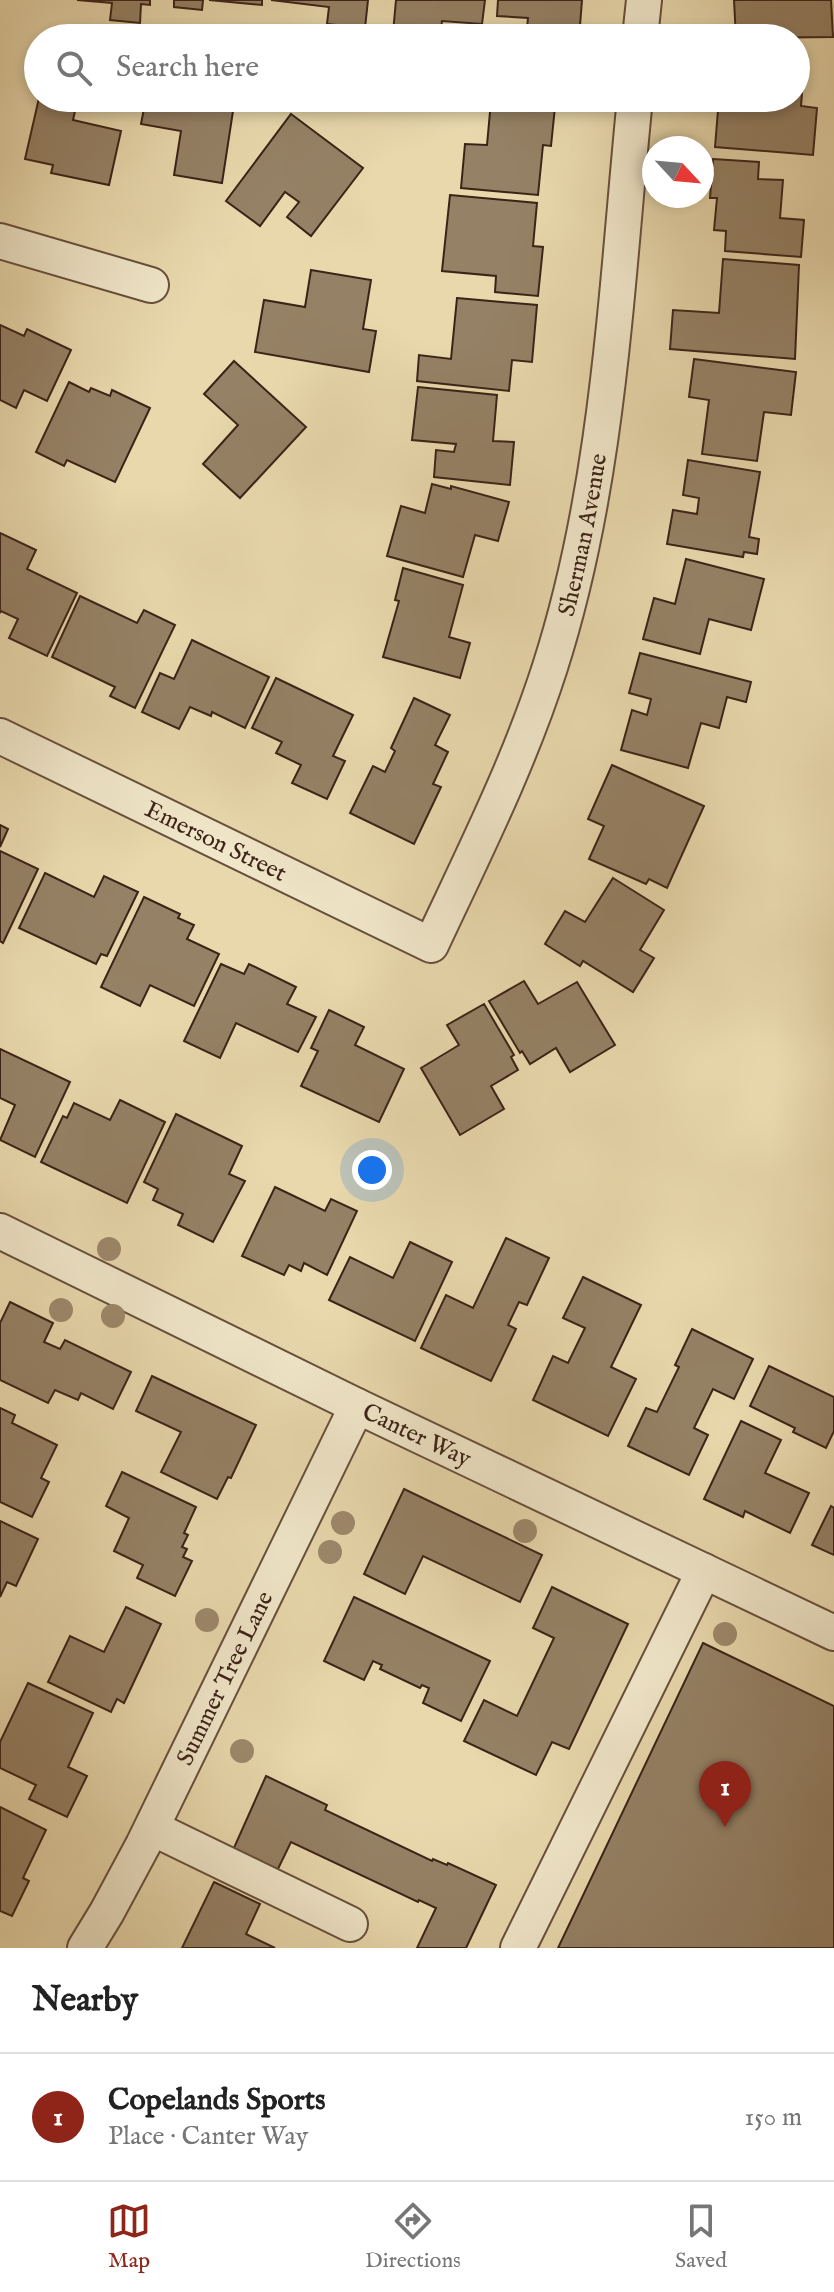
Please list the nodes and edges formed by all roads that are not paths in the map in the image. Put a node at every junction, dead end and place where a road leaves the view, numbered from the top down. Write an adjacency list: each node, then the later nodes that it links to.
1 (644, 0): 2 (street)
2 (641, 24)
3 (634, 112): 7 (street, Sherman Avenue)
4 (0, 241): 5 (street)
5 (151, 285)
6 (0, 736): 7 (street, Emerson Street)
7 (431, 945)
8 (0, 1231): 9 (street, Canter Way)
9 (357, 1406): 10 (street, Canter Way); 12 (street, Summer Tree Lane)
10 (704, 1571): 11 (street, Canter Way); 15 (street)
11 (834, 1633)
12 (152, 1828): 13 (street); 14 (street, Summer Tree Lane)
13 (350, 1924)
14 (85, 1948)
15 (518, 1948)

